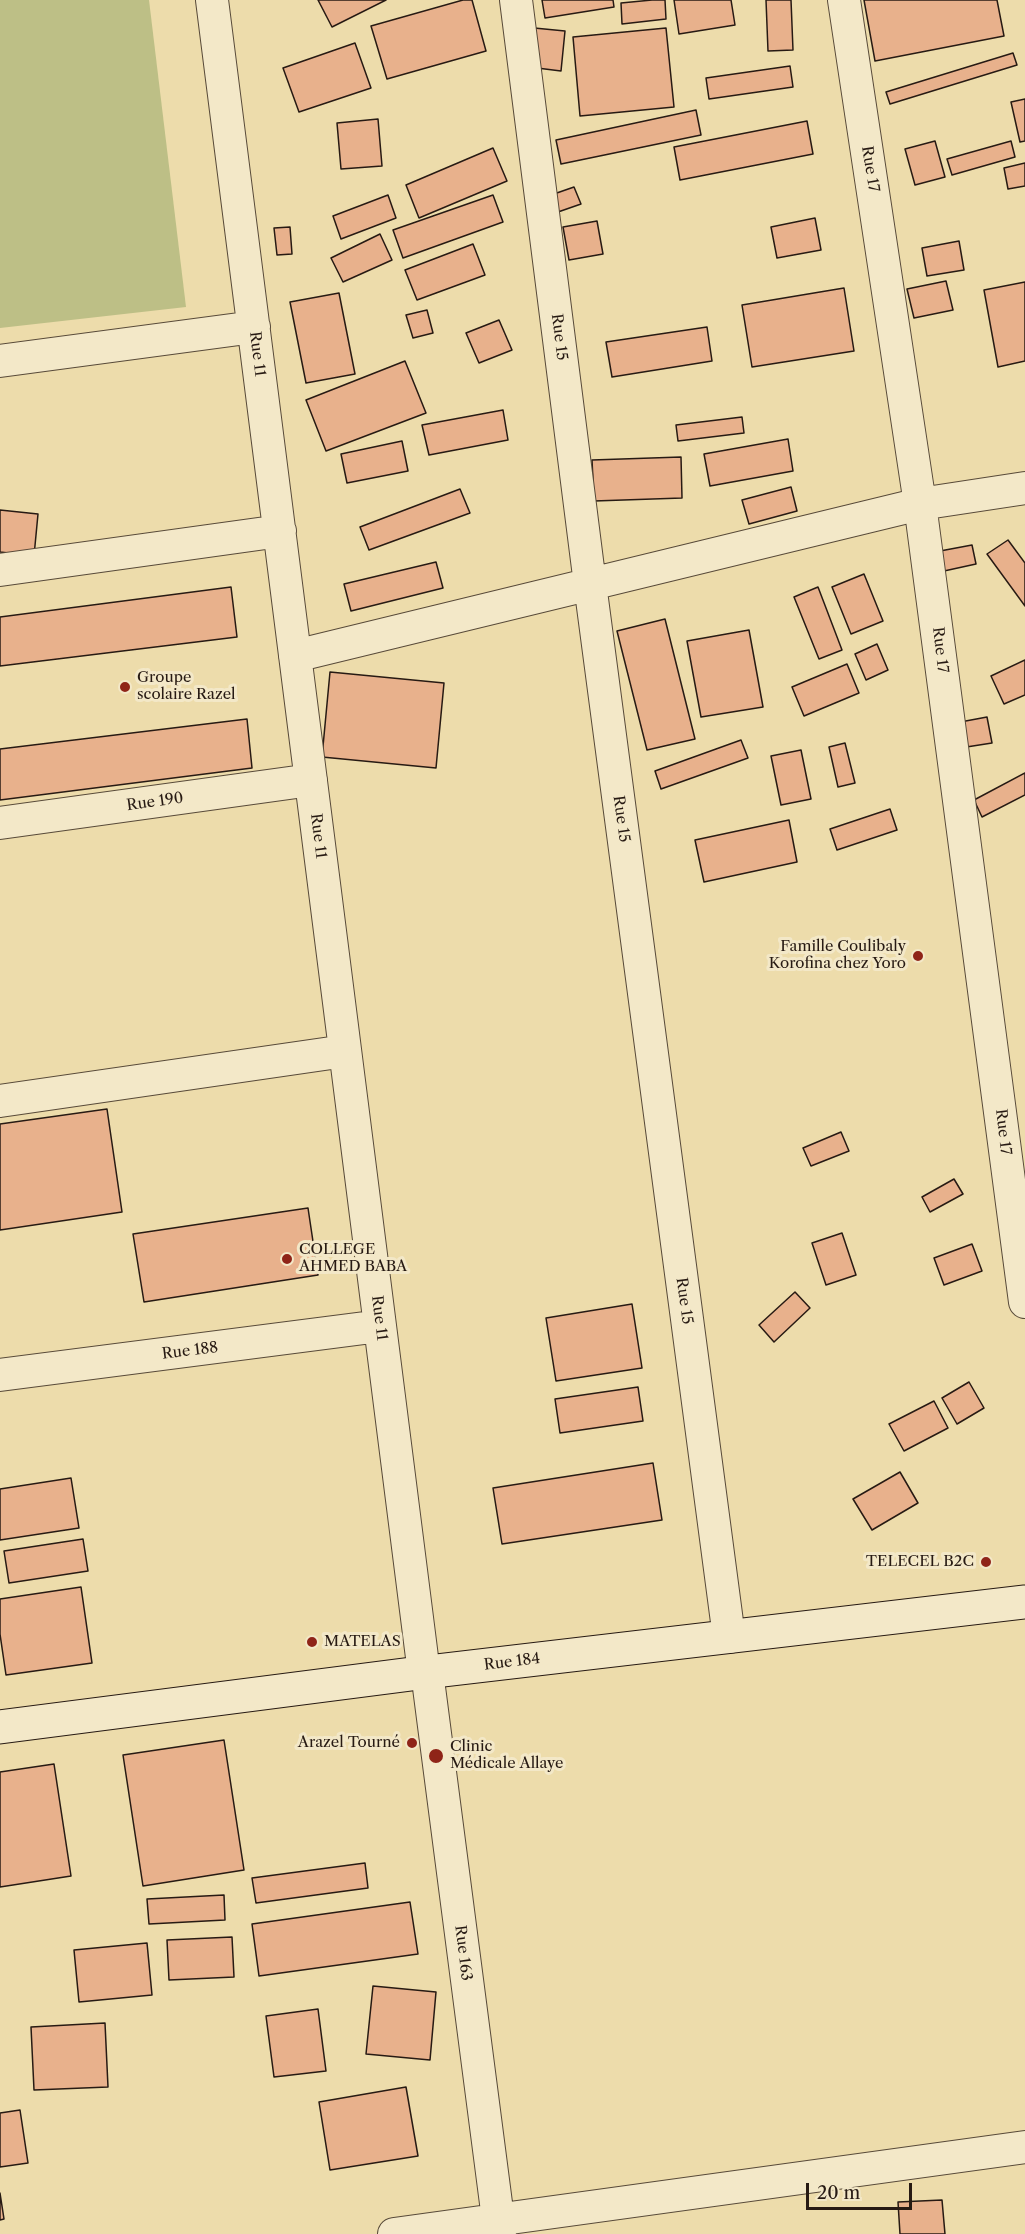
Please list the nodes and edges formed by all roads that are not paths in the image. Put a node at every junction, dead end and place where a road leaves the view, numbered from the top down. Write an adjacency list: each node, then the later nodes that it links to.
1 (212, 0): 4 (street, Rue 11)
2 (516, 0): 10 (street, Rue 15)
3 (844, 0): 7 (street, Rue 17)
4 (254, 327): 5 (street); 8 (street, Rue 11)
5 (0, 362)
6 (1025, 488): 7 (street)
7 (920, 504): 10 (street); 16 (street, Rue 17)
8 (280, 531): 9 (street); 11 (street, Rue 11)
9 (0, 570)
10 (590, 584): 11 (street); 20 (street, Rue 15)
11 (295, 656): 12 (street, Rue 11)
12 (311, 780): 13 (street, Rue 190); 14 (street, Rue 11)
13 (0, 823)
14 (345, 1051): 15 (street); 17 (street, Rue 11)
15 (0, 1101)
16 (1025, 1302)
17 (380, 1326): 18 (street, Rue 188); 21 (street, Rue 11)
18 (0, 1375)
19 (1025, 1602): 20 (street, Rue 184)
20 (729, 1637): 21 (street, Rue 184)
21 (425, 1672): 22 (street, Rue 184); 24 (street, Rue 163)
22 (0, 1726)
23 (1025, 2147): 24 (street)
24 (499, 2227): 25 (street)
25 (394, 2234)

